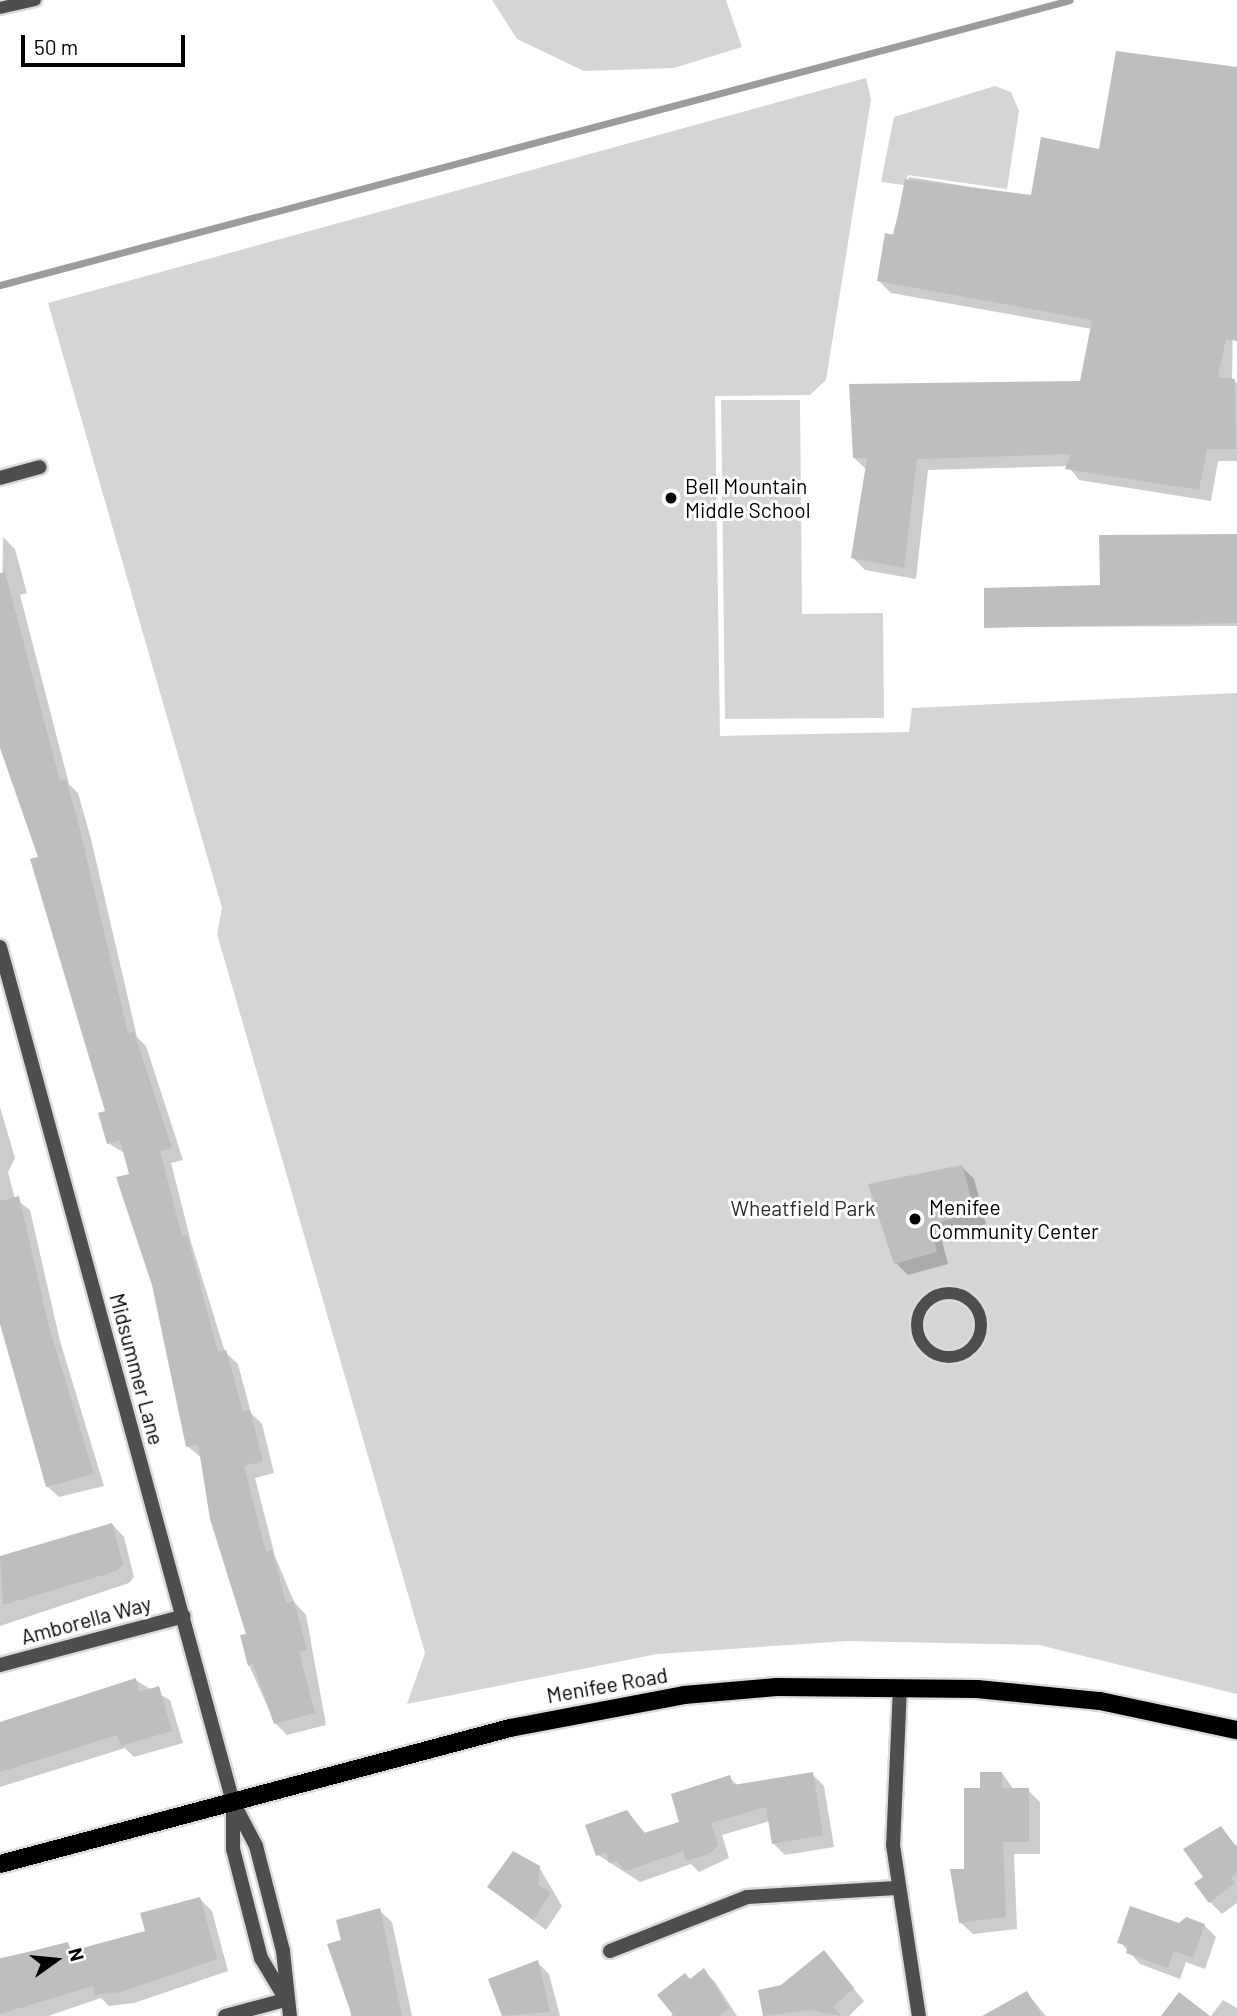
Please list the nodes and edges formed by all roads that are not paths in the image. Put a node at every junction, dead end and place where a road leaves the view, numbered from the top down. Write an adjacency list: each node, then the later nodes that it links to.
1 (35, 0): 2 (lane)
2 (0, 8)
3 (40, 467): 4 (street)
4 (0, 478)
5 (0, 947): 7 (street, Midsummer Lane)
6 (917, 1323): 6 (lane)
7 (184, 1616): 8 (street, Amborella Way); 11 (street, Midsummer Lane)
8 (0, 1664)
9 (900, 1687): 10 (main road, Menifee Road); 11 (main road, Menifee Road); 13 (street)
10 (1237, 1730)
11 (233, 1802): 12 (main road, Menifee Road); 15 (street); 15 (street)
12 (0, 1864)
13 (896, 1888): 14 (street); 18 (street)
14 (610, 1951)
15 (285, 2000): 16 (street); 17 (street)
16 (225, 2016)
17 (290, 2016)
18 (919, 2016)

